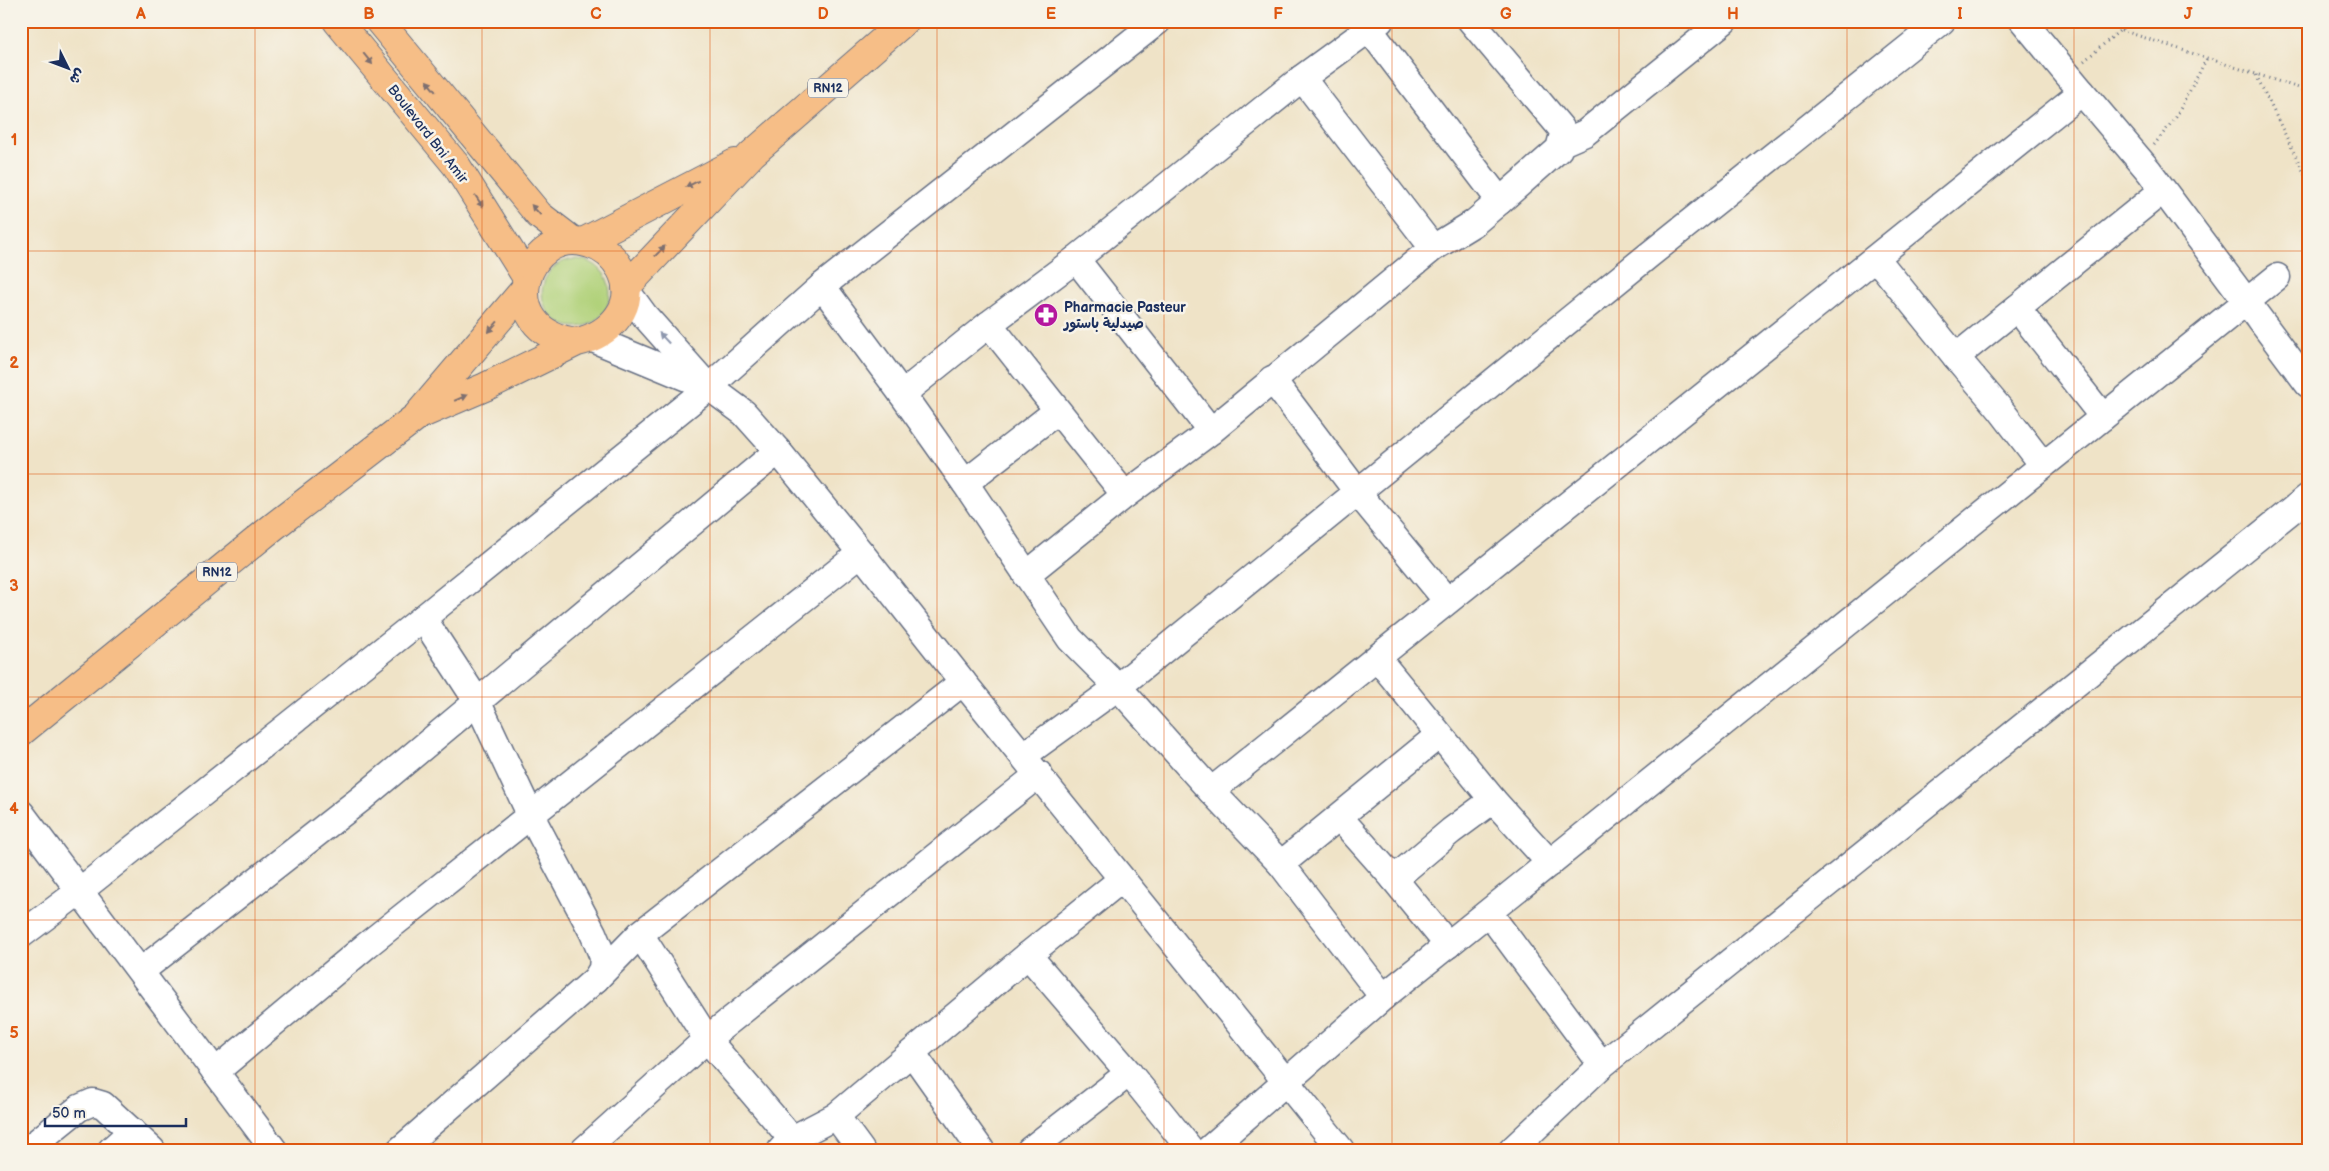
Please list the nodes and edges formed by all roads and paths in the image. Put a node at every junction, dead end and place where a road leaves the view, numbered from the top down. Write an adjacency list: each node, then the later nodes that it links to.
1 (337, 21): 28 (main road, Boulevard Bni Amir, one-way to 28)
2 (379, 21): 23 (main road, one-way to 2)
3 (905, 21): 18 (main road, RN12)
4 (1158, 21): 29 (street)
5 (1724, 21): 17 (street)
6 (1942, 21): 47 (street)
7 (2023, 21): 15 (street)
8 (2132, 21): 11 (path)
9 (1371, 24): 14 (street); 22 (street)
10 (1485, 26): 17 (street)
11 (2121, 30): 12 (path); 15 (path)
12 (2207, 58): 13 (path); 19 (path)
13 (2256, 74): 16 (path); 20 (path)
14 (1302, 78): 24 (street); 26 (street)
15 (2075, 84): 19 (street); 25 (street)
16 (2308, 91)
17 (1562, 143): 22 (street)
18 (752, 154): 23 (main road, RN12, one-way to 23); 30 (main road, RN12, one-way to 18)
19 (2139, 160): 21 (street)
20 (2308, 181)
21 (2162, 191): 31 (street); 32 (street)
22 (1500, 202): 24 (street)
23 (578, 241): 28 (main road, RN12); 30 (main road)
24 (1433, 248): 36 (street)
25 (1876, 258): 35 (street); 52 (street)
26 (1076, 259): 33 (street); 43 (street)
27 (2277, 277): 31 (street)
28 (526, 284): 34 (main road); 41 (main road, RN12, one-way to 41)
29 (822, 286): 38 (street); 39 (street)
30 (626, 288): 34 (main road, RN12); 38 (street, one-way to 30)
31 (2246, 302): 37 (street); 42 (street)
32 (2017, 308): 35 (street); 42 (street)
33 (990, 324): 39 (street); 40 (street)
34 (585, 340): 38 (street); 41 (main road, RN12, one-way to 34)
35 (1956, 357): 45 (street)
36 (1272, 379): 43 (street); 47 (street)
37 (2308, 384)
38 (709, 387): 44 (street); 53 (street)
39 (902, 394): 46 (street)
40 (1057, 411): 46 (street); 48 (street)
41 (416, 417): 58 (main road, RN12)
42 (2103, 417): 45 (street)
43 (1211, 431): 48 (street)
44 (778, 451): 50 (street); 57 (street)
45 (2043, 465): 66 (street)
46 (965, 483): 51 (street)
47 (1358, 492): 52 (street); 56 (street)
48 (1125, 495): 51 (street)
49 (2308, 497): 81 (street)
50 (861, 553): 55 (street); 64 (street)
51 (1026, 575): 56 (street)
52 (1447, 601): 54 (street)
53 (422, 618): 57 (street); 70 (street)
54 (1378, 659): 59 (street); 61 (street)
55 (963, 682): 60 (street); 72 (street)
56 (1118, 687): 60 (street); 61 (street)
57 (477, 701): 64 (street); 76 (street)
58 (21, 732)
59 (1439, 735): 62 (street); 65 (street)
60 (1031, 765): 68 (street); 79 (street)
61 (1211, 792): 67 (street)
62 (1493, 800): 66 (street); 69 (street)
63 (21, 813): 70 (street)
64 (530, 814): 77 (street); 82 (street)
65 (1340, 818): 67 (street); 69 (street)
66 (1550, 863): 71 (street)
67 (1281, 864): 78 (street)
68 (1122, 879): 75 (street); 84 (street)
69 (1394, 879): 74 (street)
70 (81, 890): 73 (street); 76 (street)
71 (1489, 912): 74 (street); 81 (street)
72 (640, 934): 77 (street); 79 (street)
73 (21, 935)
74 (1448, 945): 78 (street)
75 (1028, 955): 80 (street); 83 (street)
76 (141, 971): 82 (street)
77 (596, 979): 92 (street)
78 (1383, 997): 84 (street)
79 (707, 1039): 87 (street); 93 (street)
80 (913, 1054): 85 (street); 95 (street)
81 (1602, 1065): 100 (street)
82 (215, 1072): 91 (street)
83 (1129, 1073): 96 (street); 97 (street)
84 (1287, 1082): 98 (street); 99 (street)
85 (836, 1116): 87 (street); 94 (street)
86 (132, 1131): 88 (street); 89 (street); 90 (street)
87 (787, 1144)
88 (27, 1150)
89 (112, 1150)
90 (152, 1150)
91 (274, 1150)
92 (400, 1150)
93 (584, 1150)
94 (861, 1150)
95 (980, 1150)
96 (1030, 1150)
97 (1191, 1150)
98 (1208, 1150)
99 (1341, 1150)
100 (1512, 1150)

